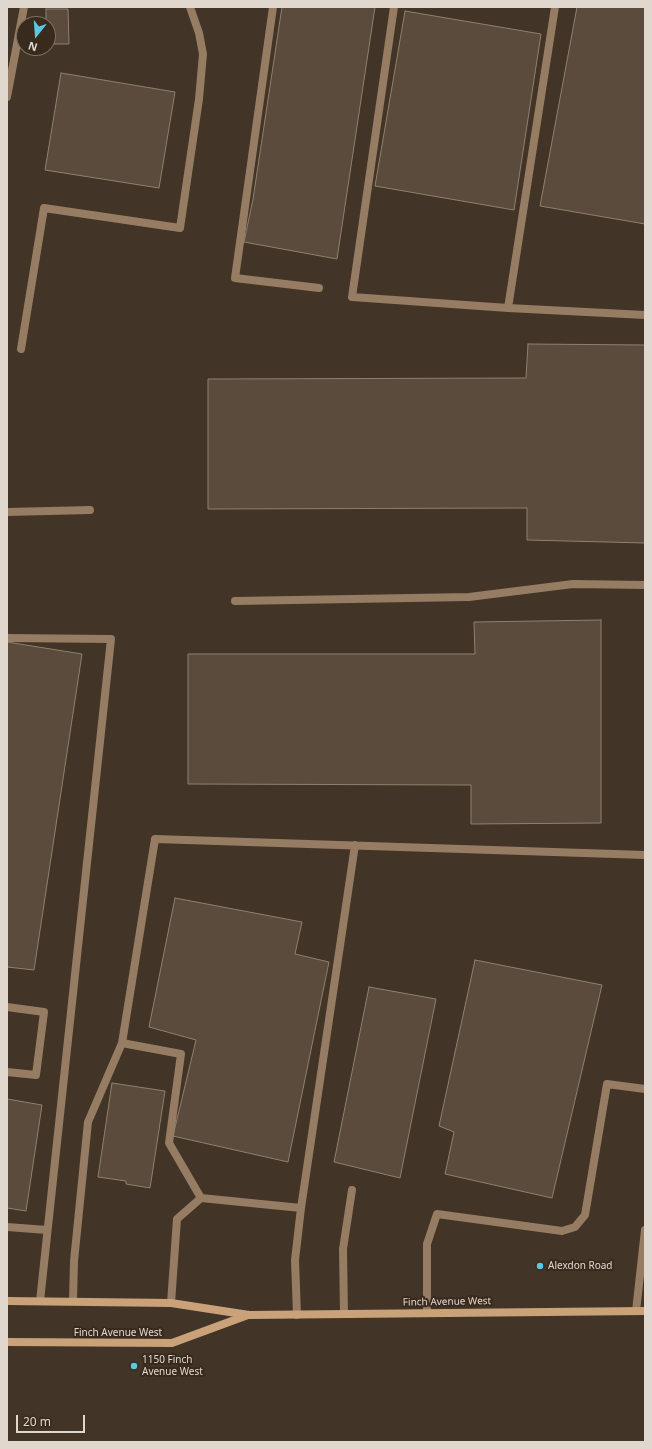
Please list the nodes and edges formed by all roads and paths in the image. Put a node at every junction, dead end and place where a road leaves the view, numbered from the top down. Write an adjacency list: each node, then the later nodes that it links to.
1 (24, 7): 6 (street)
2 (190, 7): 10 (street)
3 (273, 7): 7 (street)
4 (394, 7): 8 (street)
5 (555, 7): 8 (street)
6 (7, 97)
7 (319, 288)
8 (508, 308): 9 (street)
9 (645, 315)
10 (21, 349)
11 (90, 510): 12 (street)
12 (7, 512)
13 (645, 585): 14 (street)
14 (235, 601)
15 (7, 638): 26 (street)
16 (355, 846): 17 (street); 19 (street); 24 (street)
17 (645, 855)
18 (7, 1007): 20 (street)
19 (122, 1043): 23 (street); 30 (street)
20 (7, 1072)
21 (645, 1089): 34 (street)
22 (352, 1190): 36 (street)
23 (201, 1198): 24 (street); 31 (street)
24 (301, 1208): 35 (street)
25 (7, 1227): 26 (street)
26 (47, 1230): 29 (street)
27 (645, 1230): 32 (street)
28 (7, 1301): 29 (main road, Finch Avenue West)
29 (40, 1301): 30 (main road, Finch Avenue West)
30 (73, 1301): 31 (main road, Finch Avenue West)
31 (171, 1302): 37 (main road, Finch Avenue West)
32 (636, 1311): 33 (main road, Finch Avenue West); 34 (main road, Finch Avenue West)
33 (645, 1311)
34 (427, 1312): 36 (main road, Finch Avenue West)
35 (297, 1314): 36 (main road, Finch Avenue West); 37 (main road, Finch Avenue West)
36 (344, 1314)
37 (249, 1315): 38 (main road, Finch Avenue West)
38 (7, 1342)

